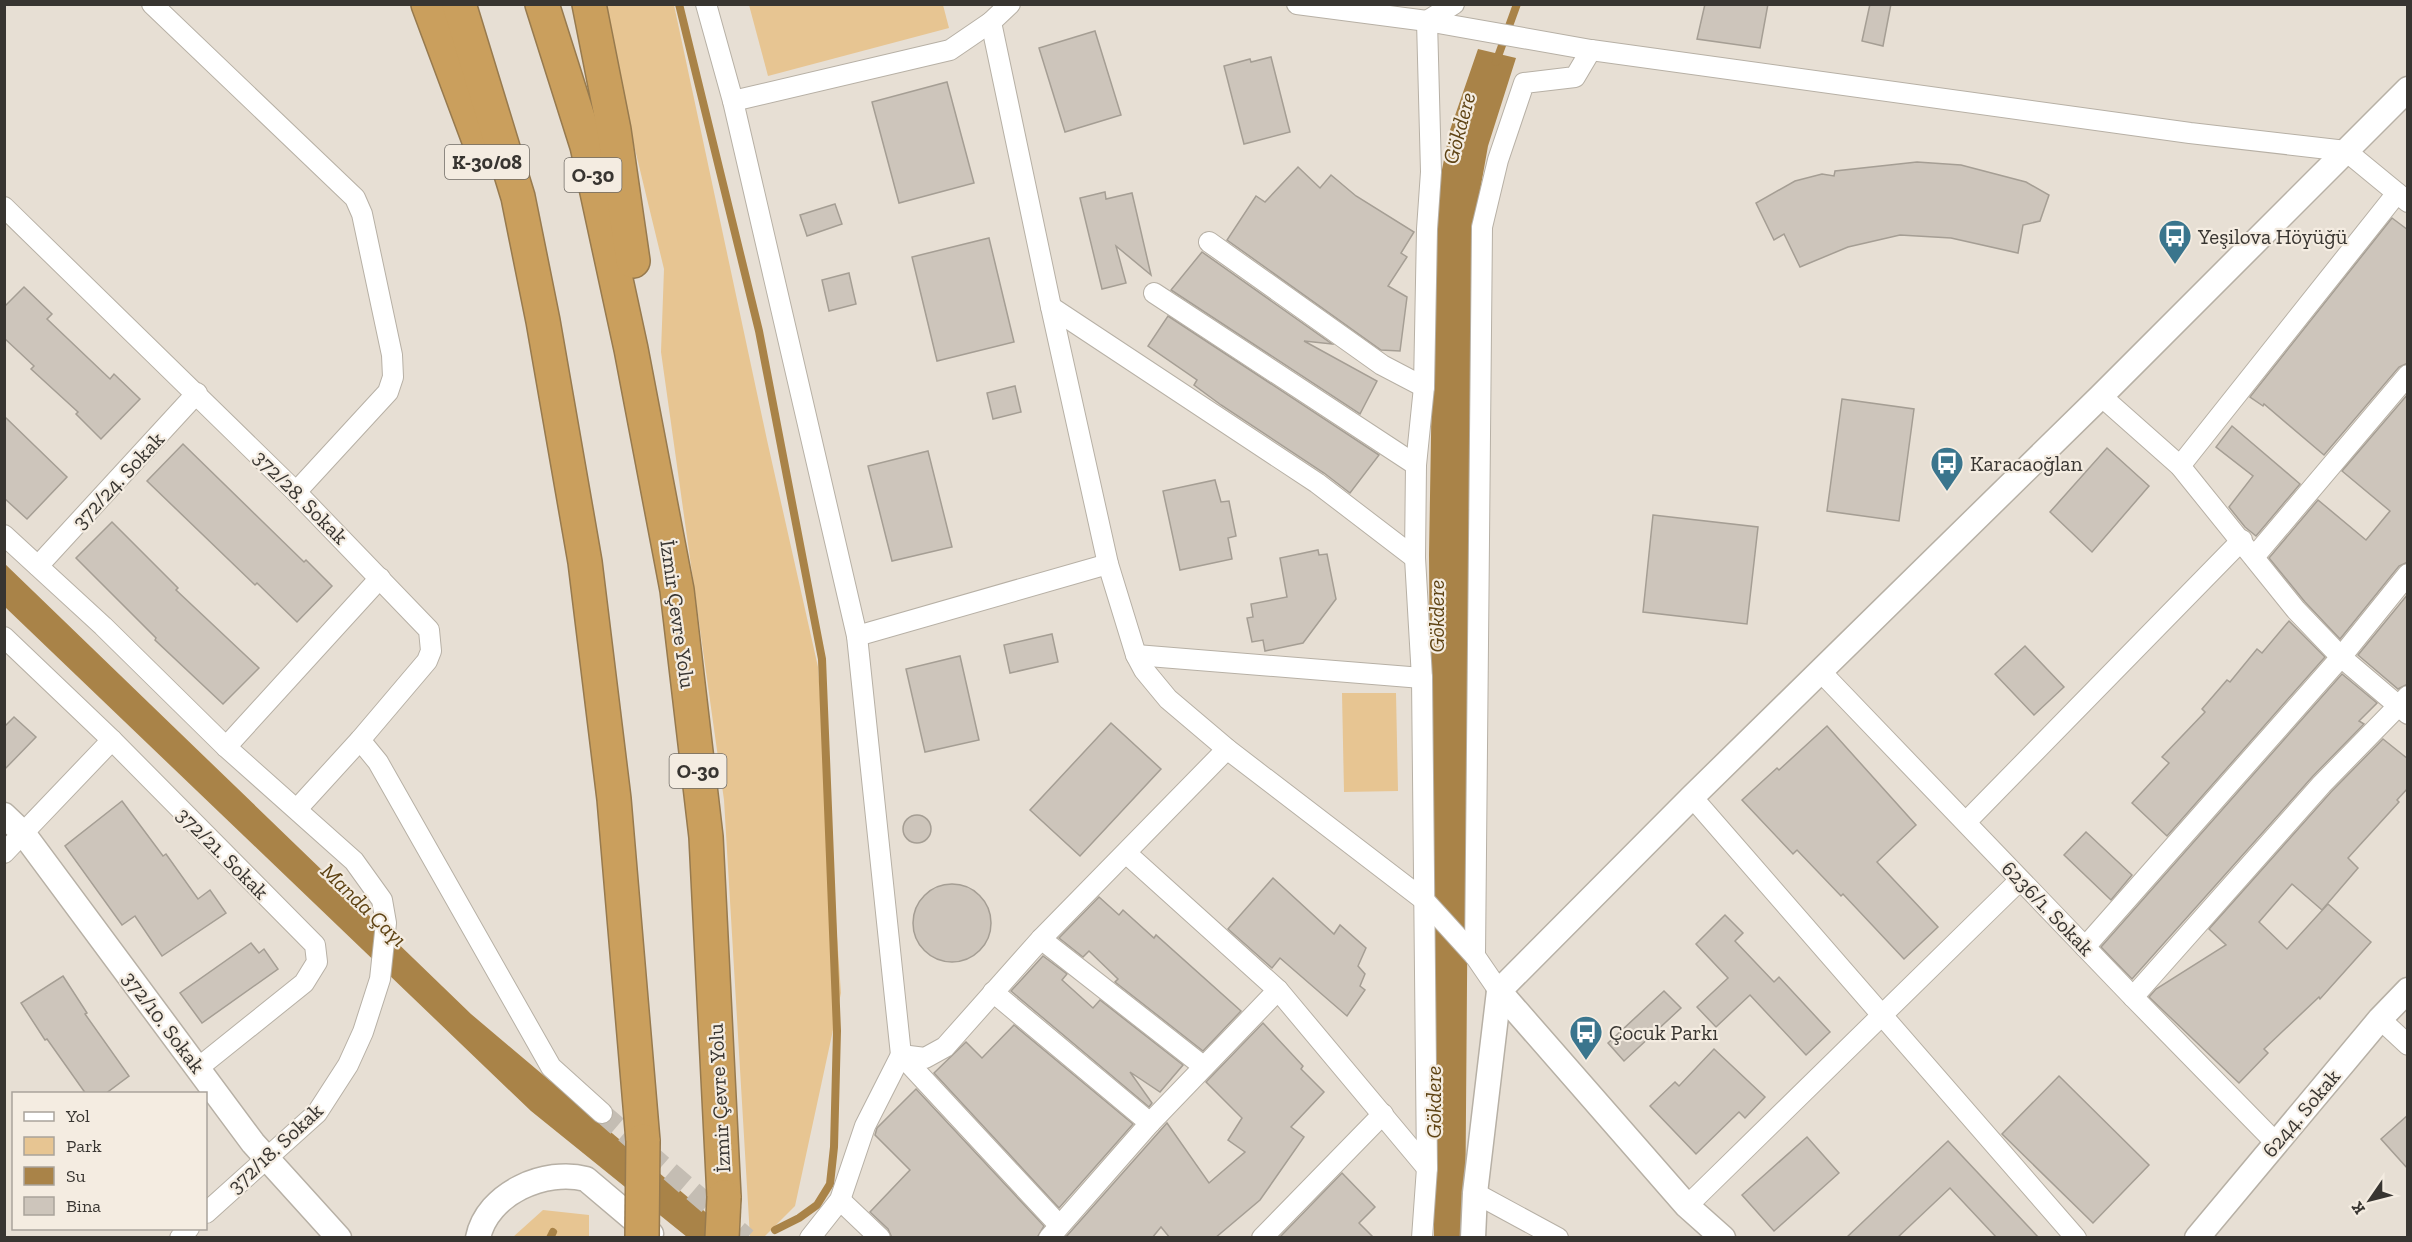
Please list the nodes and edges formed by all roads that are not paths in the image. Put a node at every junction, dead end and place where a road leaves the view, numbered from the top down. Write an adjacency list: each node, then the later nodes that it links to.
1 (152, 4): 29 (street)
2 (428, 4): 21 (highway, K-30/08)
3 (459, 4): 21 (highway)
4 (542, 4): 22 (highway, İzmir Çevre Yolu / O-30)
5 (589, 4): 22 (highway)
6 (706, 4): 14 (street)
7 (1010, 4): 11 (street)
8 (1298, 4): 10 (street)
9 (1454, 4): 10 (street)
10 (1427, 21): 12 (street); 24 (street)
11 (991, 22): 14 (street); 20 (street)
12 (1592, 50): 15 (street); 60 (street)
13 (2408, 89): 15 (street)
14 (733, 101): 38 (street)
15 (2346, 151): 16 (street); 26 (street)
16 (2402, 198): 28 (street)
17 (4, 207): 25 (street, 372/28. Sokak)
18 (1209, 242): 24 (street)
19 (1154, 293): 27 (street)
20 (1051, 307): 33 (street); 34 (street)
21 (543, 321): 86 (highway, bridge)
22 (631, 349): 88 (highway, İzmir Çevre Yolu / O-30, bridge)
23 (2408, 375): 32 (street)
24 (1424, 387): 27 (street)
25 (197, 393): 29 (street, 372/28. Sokak); 35 (street, 372/24. Sokak)
26 (2101, 396): 28 (street); 42 (street)
27 (1416, 465): 33 (street)
28 (2180, 466): 31 (street)
29 (296, 492): 37 (street, 372/28. Sokak)
30 (4, 535): 35 (street)
31 (2242, 540): 32 (street); 52 (street)
32 (2254, 557): 41 (street)
33 (1415, 558): 43 (street)
34 (1108, 564): 38 (street); 40 (street)
35 (38, 566): 47 (street)
36 (2408, 574): 41 (street)
37 (380, 578): 46 (street, 372/28. Sokak); 47 (street)
38 (857, 636): 69 (street)
39 (4, 637): 45 (street, 372/21. Sokak)
40 (1136, 655): 43 (street); 48 (street)
41 (2341, 657): 44 (street); 59 (street)
42 (1821, 672): 49 (street); 52 (street, 6236/1. Sokak)
43 (1422, 678): 57 (street)
44 (2404, 705): 65 (street)
45 (112, 740): 53 (street); 71 (street, 372/21. Sokak)
46 (360, 740): 50 (street, 372/28. Sokak); 72 (street)
47 (226, 747): 50 (street)
48 (1227, 749): 55 (street); 57 (street)
49 (1692, 797): 63 (street); 66 (street)
50 (297, 809): 76 (street, 372/18. Sokak)
51 (4, 815): 53 (street, 372/10. Sokak)
52 (1966, 822): 56 (street, 6236/1. Sokak)
53 (23, 833): 54 (street); 71 (street, 372/10. Sokak)
54 (4, 853)
55 (1126, 853): 58 (street); 61 (street)
56 (2020, 879): 59 (street, 6236/1. Sokak); 66 (street)
57 (1424, 900): 60 (street); 77 (street)
58 (1041, 939): 64 (street); 70 (street)
59 (2085, 947): 65 (street, 6236/1. Sokak)
60 (1475, 956): 63 (street)
61 (1278, 990): 70 (street); 73 (street)
62 (2408, 990): 67 (street, 6244. Sokak)
63 (1499, 991): 78 (street); 80 (street)
64 (993, 992): 69 (street); 74 (street)
65 (2133, 997): 75 (street, 6236/1. Sokak)
66 (1882, 1015): 80 (street); 96 (street)
67 (2379, 1019): 68 (street); 75 (street, 6244. Sokak)
68 (2408, 1045)
69 (901, 1055): 79 (street); 82 (street)
70 (1203, 1066): 74 (street)
71 (198, 1068): 76 (street, 372/10. Sokak)
72 (602, 1113)
73 (1383, 1114): 77 (street); 91 (street)
74 (1150, 1122): 82 (street)
75 (2276, 1143): 97 (street, 6244. Sokak)
76 (267, 1148): 81 (street, 372/18. Sokak); 83 (street, 372/10. Sokak); 84 (street, 372/10. Sokak)
77 (1427, 1168): 92 (street)
78 (1475, 1193): 93 (street); 94 (street)
79 (840, 1200): 89 (street); 90 (street)
80 (1687, 1206): 95 (street)
81 (207, 1212)
82 (1054, 1231)
83 (339, 1238)
84 (358, 1238)
85 (478, 1238): 87 (street)
86 (642, 1238)
87 (655, 1238)
88 (722, 1238)
89 (810, 1238)
90 (880, 1238)
91 (1262, 1238)
92 (1422, 1238)
93 (1473, 1238)
94 (1558, 1238)
95 (1723, 1238)
96 (2076, 1238)
97 (2197, 1238)

